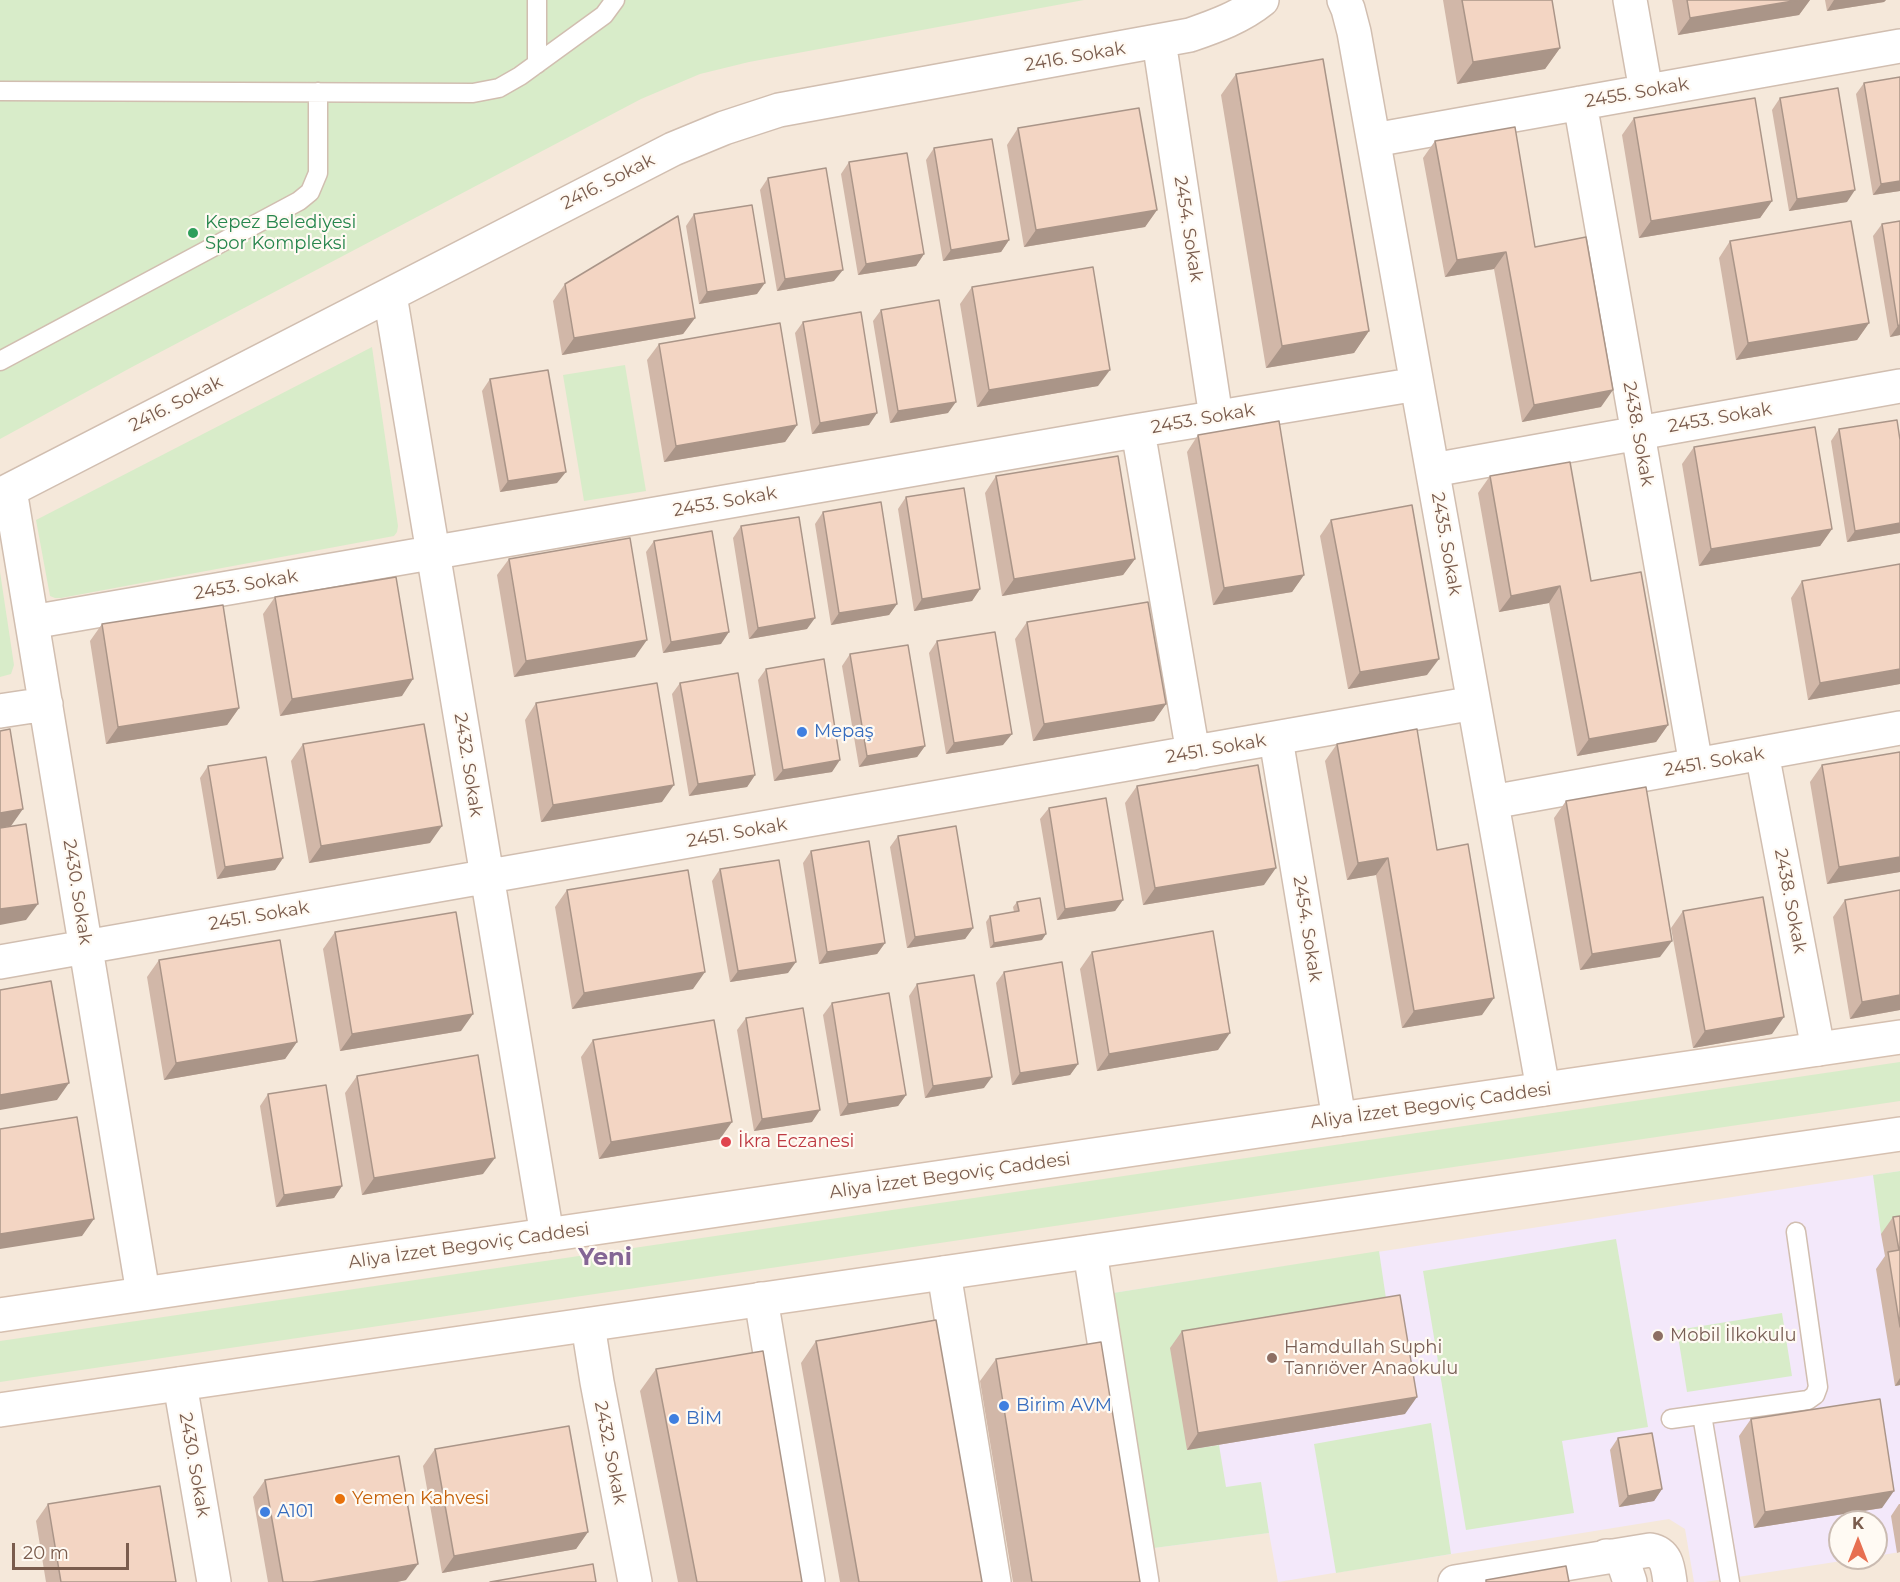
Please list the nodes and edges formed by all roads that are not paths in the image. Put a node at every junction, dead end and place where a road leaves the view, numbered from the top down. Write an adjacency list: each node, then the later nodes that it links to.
1 (537, 0): 8 (lane)
2 (615, 0): 8 (lane)
3 (1262, 0): 6 (street, 2416. Sokak)
4 (1344, 0): 13 (street, 2435. Sokak)
5 (1630, 0): 11 (street)
6 (1159, 41): 14 (street, 2416. Sokak); 18 (street, 2454. Sokak)
7 (1900, 46): 11 (street, 2455. Sokak)
8 (537, 64): 10 (lane)
9 (0, 91): 10 (lane)
10 (318, 92): 15 (lane)
11 (1646, 92): 12 (street, 2455. Sokak)
12 (1580, 103): 13 (street, 2455. Sokak); 20 (street, 2438. Sokak)
13 (1374, 140): 16 (street, 2435. Sokak)
14 (390, 295): 22 (street, 2416. Sokak); 23 (street, 2432. Sokak)
15 (0, 361)
16 (1417, 384): 18 (street, 2453. Sokak); 21 (street, 2435. Sokak)
17 (1900, 386): 20 (street, 2453. Sokak)
18 (1216, 417): 19 (street, 2453. Sokak)
19 (1138, 431): 23 (street, 2453. Sokak); 30 (street)
20 (1638, 433): 21 (street, 2453. Sokak); 32 (street, 2438. Sokak)
21 (1433, 470): 26 (street, 2435. Sokak)
22 (5, 492): 24 (street, 2430. Sokak)
23 (433, 553): 24 (street, 2453. Sokak); 34 (street, 2432. Sokak)
24 (32, 622): 25 (street, 2430. Sokak)
25 (46, 704): 27 (street); 35 (street, 2430. Sokak)
26 (1474, 704): 29 (street, 2451. Sokak); 33 (street, 2435. Sokak)
27 (0, 711)
28 (1900, 728): 31 (street, 2451. Sokak)
29 (1276, 739): 30 (street, 2451. Sokak); 40 (street, 2454. Sokak)
30 (1193, 753): 34 (street, 2451. Sokak)
31 (1762, 753): 32 (street, 2451. Sokak); 38 (street, 2438. Sokak)
32 (1696, 765): 33 (street, 2451. Sokak)
33 (1492, 802): 39 (street, 2435. Sokak)
34 (487, 877): 35 (street, 2451. Sokak); 43 (street, 2432. Sokak)
35 (86, 946): 36 (street, 2451. Sokak); 46 (street, 2430. Sokak)
36 (0, 962)
37 (1900, 1037): 38 (street, Aliya İzzet Begoviç Caddesi)
38 (1818, 1049): 39 (street, Aliya İzzet Begoviç Caddesi)
39 (1543, 1089): 40 (street, Aliya İzzet Begoviç Caddesi)
40 (1339, 1119): 43 (street, Aliya İzzet Begoviç Caddesi)
41 (1900, 1134): 44 (street)
42 (1796, 1232): 52 (lane)
43 (546, 1235): 46 (street, Aliya İzzet Begoviç Caddesi)
44 (1090, 1252): 45 (street); 59 (street)
45 (944, 1273): 47 (street); 58 (street)
46 (143, 1293): 48 (street, Aliya İzzet Begoviç Caddesi)
47 (761, 1299): 49 (street); 57 (street)
48 (0, 1315)
49 (588, 1324): 50 (street); 56 (street, 2432. Sokak)
50 (180, 1384): 51 (street); 55 (street, 2430. Sokak)
51 (0, 1410)
52 (1702, 1415): 53 (lane); 62 (lane)
53 (1671, 1419)
54 (1626, 1567): 60 (street); 61 (street)
55 (214, 1582)
56 (634, 1582)
57 (808, 1582)
58 (994, 1582)
59 (1142, 1582)
60 (1455, 1582)
61 (1670, 1582)
62 (1730, 1582)

